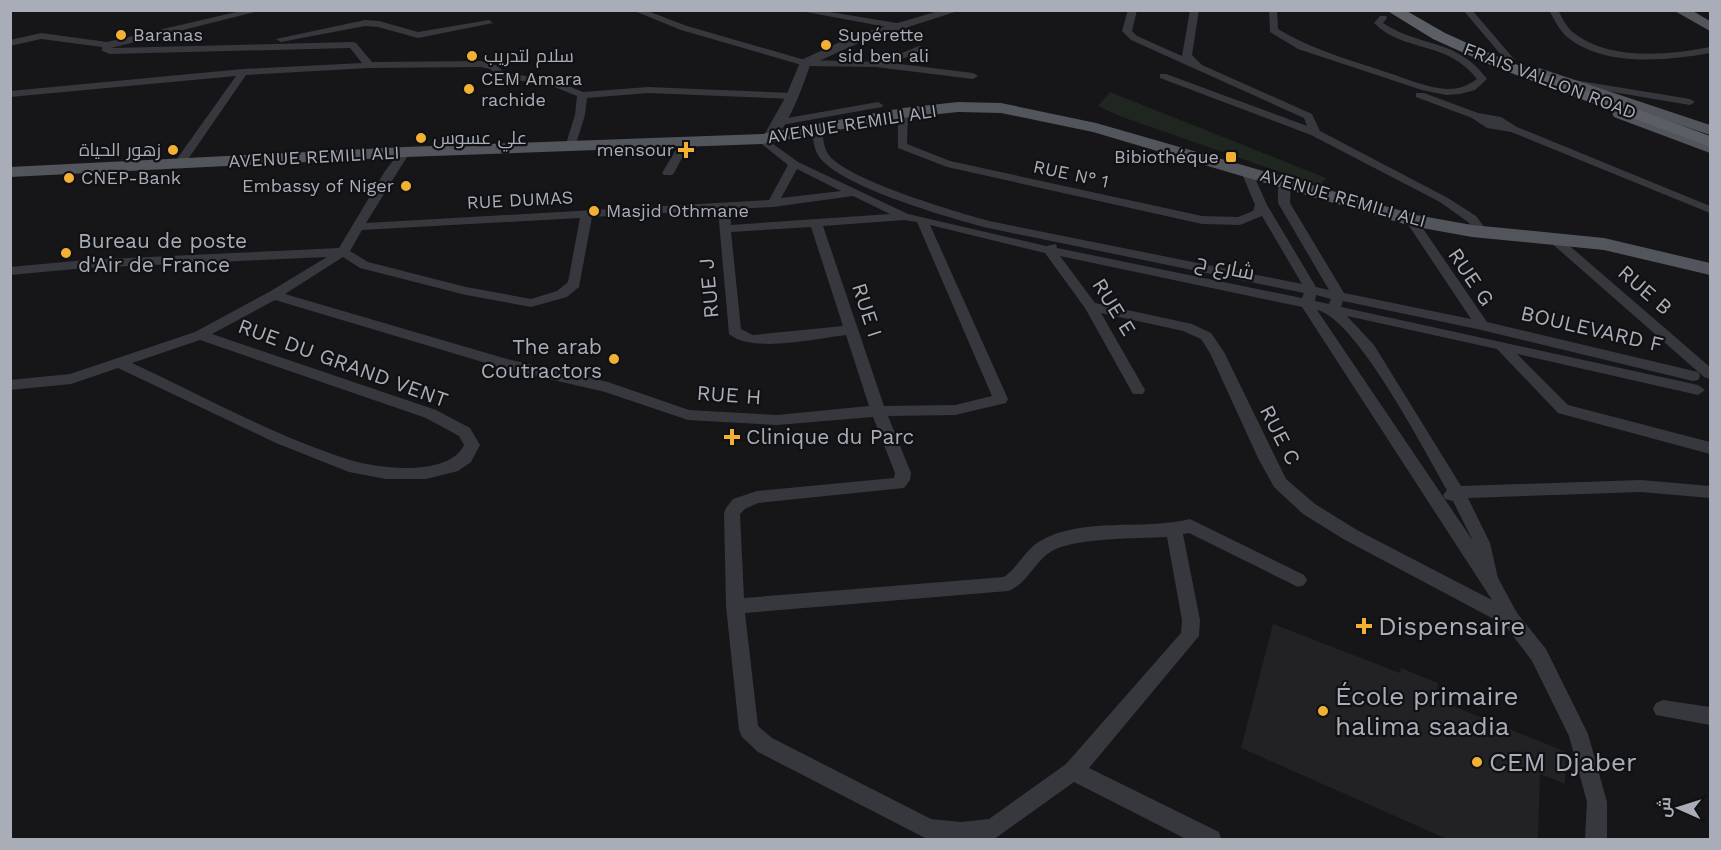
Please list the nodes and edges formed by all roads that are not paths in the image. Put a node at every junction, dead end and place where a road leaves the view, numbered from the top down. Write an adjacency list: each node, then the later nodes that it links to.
1 (258, 10): 19 (street)
2 (636, 10): 24 (street)
3 (799, 10): 16 (street)
4 (956, 10): 16 (street)
5 (1133, 10): 27 (street)
6 (1196, 10): 27 (street)
7 (1273, 10): 29 (street)
8 (1409, 10): 23 (highway, FRAIS VALLON ROAD)
9 (1467, 10): 23 (street)
10 (1553, 10): 22 (street)
11 (1680, 10): 17 (main road)
12 (1691, 10): 14 (main road)
13 (1388, 14): 29 (street); 31 (highway, FRAIS VALLON ROAD)
14 (1710, 21)
15 (489, 23): 20 (street)
16 (903, 27): 24 (street)
17 (1710, 27)
18 (10, 43): 19 (street)
19 (108, 45): 20 (street)
20 (228, 49): 25 (street)
21 (919, 49): 26 (street)
22 (1710, 50)
23 (1511, 62): 31 (highway, FRAIS VALLON ROAD)
24 (805, 63): 26 (street); 36 (street)
25 (369, 65): 28 (street); 35 (street)
26 (881, 65): 32 (street)
27 (1199, 67): 43 (street)
28 (243, 72): 34 (street); 50 (street)
29 (1379, 73): 61 (street)
30 (1163, 75): 43 (street)
31 (1535, 75): 33 (main road); 44 (highway, FRAIS VALLON ROAD); 45 (highway, FRAIS VALLON ROAD); 48 (main road)
32 (973, 76)
33 (1565, 81): 37 (street); 41 (main road)
34 (10, 94)
35 (582, 95): 36 (street); 47 (street)
36 (793, 96): 42 (street)
37 (1690, 102)
38 (878, 105): 42 (street)
39 (903, 113): 40 (main road, AVENUE REMILI ALI); 52 (main road, AVENUE REMILI ALI); 59 (street, RUE N° 1)
40 (817, 127): 42 (main road, AVENUE REMILI ALI); 57 (street)
41 (1710, 130)
42 (769, 133): 46 (main road, AVENUE REMILI ALI); 51 (street, شارع ح)
43 (1315, 133): 69 (street)
44 (1710, 135)
45 (1710, 142)
46 (685, 143): 47 (main road, AVENUE REMILI ALI); 54 (street)
47 (570, 147): 49 (main road, AVENUE REMILI ALI)
48 (1710, 148)
49 (405, 152): 50 (main road, AVENUE REMILI ALI); 67 (street)
50 (180, 163): 53 (main road, AVENUE REMILI ALI)
51 (794, 164): 56 (street, شارع ح); 58 (street)
52 (1247, 171): 55 (main road, AVENUE REMILI ALI); 59 (street)
53 (10, 172)
54 (668, 173)
55 (1287, 183): 65 (main road, AVENUE REMILI ALI); 78 (street)
56 (854, 193): 57 (street, RUE DUMAS); 58 (street, RUE DUMAS); 63 (street, شارع ح)
57 (898, 195): 71 (street)
58 (773, 203): 60 (street, RUE DUMAS)
59 (1261, 205): 76 (street)
60 (724, 206): 62 (street, RUE DUMAS); 68 (street, RUE J)
61 (1710, 210)
62 (587, 214): 67 (street, RUE DUMAS); 73 (street)
63 (905, 217): 64 (street, شارع ح); 66 (street)
64 (922, 219): 71 (street, شارع ح); 90 (street, RUE H)
65 (1411, 220): 69 (main road, AVENUE REMILI ALI); 81 (street, RUE G)
66 (816, 223): 68 (street); 82 (street, RUE I)
67 (359, 227): 73 (street)
68 (725, 229): 82 (street, RUE J)
69 (1482, 232): 70 (main road, AVENUE REMILI ALI)
70 (1553, 238): 74 (main road, AVENUE REMILI ALI); 86 (street, RUE B)
71 (1049, 243): 72 (street, شارع ح); 80 (street, RUE E)
72 (1082, 249): 76 (street); 79 (street, شارع ح)
73 (343, 252): 75 (street); 77 (street)
74 (1710, 268)
75 (10, 271)
76 (1311, 289): 78 (street); 79 (street)
77 (274, 295): 83 (street); 90 (street, RUE H)
78 (1336, 303): 79 (street, شارع ح); 81 (street, BOULEVARD F); 84 (street, شارع ح); 92 (street)
79 (1307, 305): 94 (street)
80 (1091, 306): 89 (street, RUE E); 99 (street, RUE C)
81 (1480, 325): 84 (street, RUE G); 88 (street, BOULEVARD F)
82 (851, 330): 90 (street, RUE I)
83 (200, 335): 85 (street); 85 (street, RUE DU GRAND VENT)
84 (1501, 346): 88 (street, شارع ح); 91 (street, RUE G)
85 (119, 363): 87 (street)
86 (1710, 374): 88 (street)
87 (10, 386)
88 (1700, 388)
89 (1138, 390)
90 (878, 411): 98 (street, RUE I)
91 (1710, 448)
92 (1457, 492): 93 (street); 94 (street); 97 (street)
93 (1710, 492)
94 (1437, 501): 97 (street)
95 (1174, 530): 96 (street); 98 (street); 102 (street)
96 (1298, 580)
97 (1492, 584): 99 (street)
98 (735, 606): 102 (street)
99 (1511, 620): 104 (street)
100 (1663, 709): 101 (street)
101 (1710, 716)
102 (1073, 771): 103 (street)
103 (1211, 840)
104 (1596, 840)

